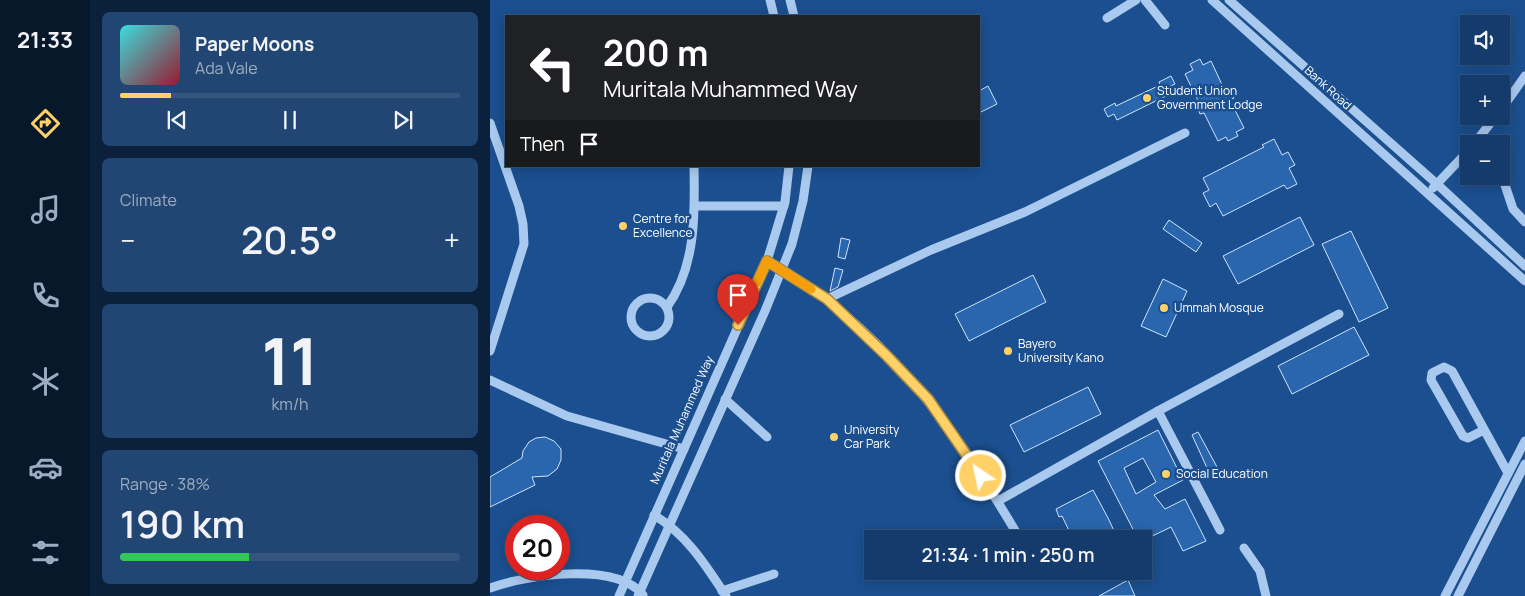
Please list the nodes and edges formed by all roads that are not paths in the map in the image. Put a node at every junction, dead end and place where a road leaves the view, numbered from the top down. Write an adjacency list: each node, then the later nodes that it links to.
1 (770, 0): 7 (street)
2 (790, 0): 8 (street)
3 (1136, 0): 9 (street)
4 (1145, 0): 10 (street)
5 (1212, 0): 21 (street, Bank Road)
6 (1229, 0): 19 (street)
7 (774, 15)
8 (794, 15)
9 (1107, 18)
10 (1165, 25)
11 (1525, 76): 12 (street)
12 (1510, 97)
13 (490, 123): 32 (street)
14 (1185, 133): 29 (street)
15 (1460, 160): 19 (street)
16 (694, 167): 22 (street)
17 (789, 167): 23 (street, Muritala Muhammed Way)
18 (808, 167): 27 (street)
19 (1437, 184): 21 (street); 26 (street)
20 (1505, 185): 24 (street)
21 (1428, 194): 28 (street, Bank Road)
22 (695, 206): 23 (street); 30 (street)
23 (784, 206): 25 (street, Muritala Muhammed Way)
24 (1525, 222)
25 (767, 261): 27 (street); 39 (street, Muritala Muhammed Way)
26 (1525, 266)
27 (782, 269): 29 (street); 34 (street)
28 (1525, 281)
29 (827, 299): 42 (street)
30 (667, 307): 30 (street)
31 (1338, 314): 35 (street)
32 (490, 351)
33 (490, 380): 39 (street)
34 (725, 399): 37 (street); 44 (street)
35 (1158, 411): 42 (street); 46 (street)
36 (1484, 430): 36 (street); 41 (street)
37 (766, 437)
38 (1525, 441): 41 (street)
39 (684, 449): 43 (street, Muritala Muhammed Way)
40 (1525, 464): 56 (street)
41 (1508, 473): 55 (street)
42 (998, 501): 45 (street)
43 (654, 515): 44 (street); 49 (street, Muritala Muhammed Way)
44 (670, 524): 51 (street); 52 (street)
45 (1015, 530)
46 (1220, 530)
47 (1244, 548): 54 (street)
48 (774, 574): 51 (street)
49 (625, 583): 50 (street); 52 (street); 53 (street, Muritala Muhammed Way)
50 (490, 588)
51 (724, 593)
52 (640, 595)
53 (619, 596)
54 (1266, 596)
55 (1445, 596)
56 (1458, 596)

